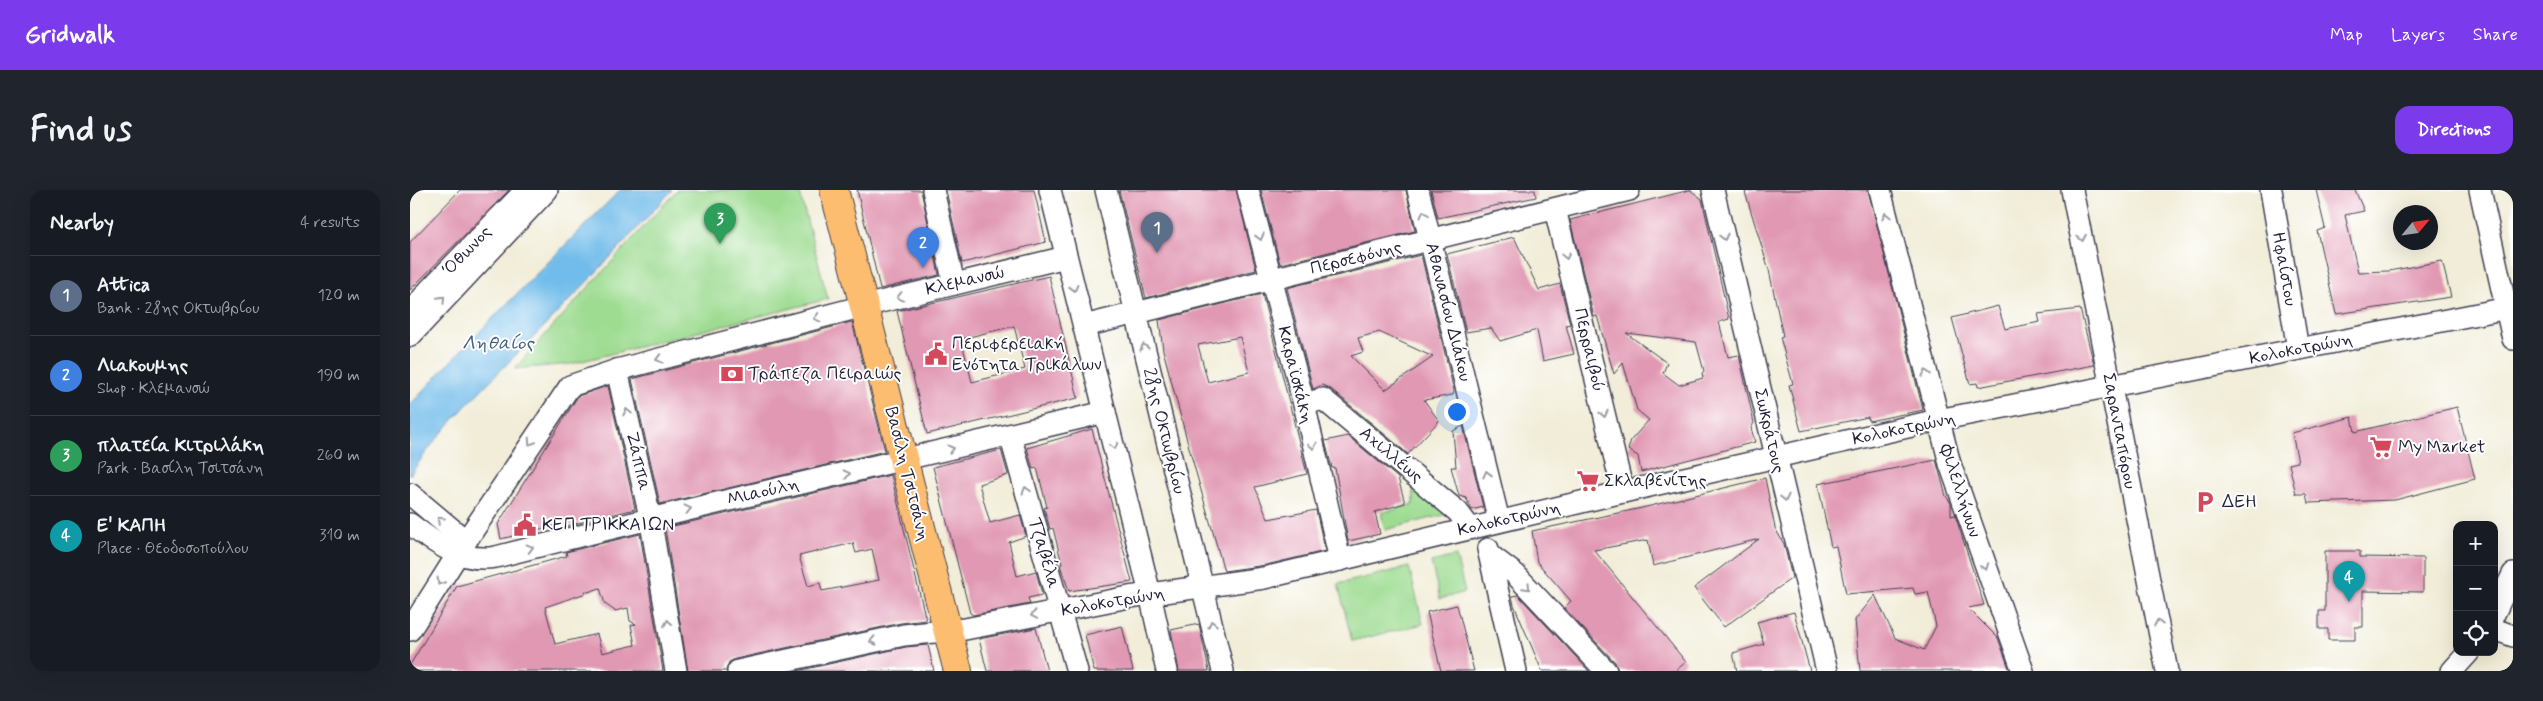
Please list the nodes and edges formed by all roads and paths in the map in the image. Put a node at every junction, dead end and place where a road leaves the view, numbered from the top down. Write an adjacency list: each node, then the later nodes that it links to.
1 (526, 190): 22 (street, Όθωνος)
2 (547, 190): 25 (street, one-way to 2)
3 (834, 190): 20 (main road, Βασίλη Τσιτσάνη)
4 (933, 190): 19 (street)
5 (1050, 190): 17 (street)
6 (1106, 190): 23 (street, 28ης Οκτωβρίου)
7 (1248, 190): 18 (street, Καραϊσκάκη, one-way to 18)
8 (1418, 190): 16 (street, Αθανασίου Διάκου, one-way to 8)
9 (1629, 190): 15 (street, Περσεφόνης)
10 (1712, 190): 34 (street, Σωκράτους, one-way to 34)
11 (1880, 190): 32 (street, Φιλελλήνων, one-way to 11)
12 (2072, 190): 29 (street, Σαρανταπόρου, one-way to 29)
13 (2271, 190): 27 (street, Ηφαίστου)
14 (2480, 190): 21 (street)
15 (1555, 208): 16 (street, Περσεφόνης); 36 (street, Περραιβού, one-way to 36)
16 (1431, 240): 18 (street, Περσεφόνης); 39 (street, Αθανασίου Διάκου, one-way to 16)
17 (1066, 257): 19 (street, Κλεμανσώ); 24 (street, one-way to 24)
18 (1271, 280): 23 (street, Περσεφόνης); 30 (street, Καραϊσκάκη)
19 (954, 284): 20 (street, Κλεμανσώ, one-way to 20)
20 (864, 306): 28 (street, Κλεμανσώ, one-way to 28); 35 (main road, Βασίλη Τσιτσάνη)
21 (2510, 307): 26 (street); 27 (street, Κολοκοτρώνη)
22 (410, 313)
23 (1136, 314): 24 (street, Περσεφόνης); 45 (street, 28ης Οκτωβρίου, one-way to 23)
24 (1084, 326): 31 (street)
25 (410, 336)
26 (2513, 339)
27 (2298, 349): 29 (street, Κολοκοτρώνη)
28 (617, 370): 38 (street, Ζάππα, one-way to 28); 41 (street, Κλεμανσώ, one-way to 41)
29 (2111, 387): 32 (street, Κολοκοτρώνη); 64 (street, Σαρανταπόρου, one-way to 29)
30 (1304, 404): 39 (street, Αχιλλέως); 43 (street, Καραϊσκάκη, one-way to 43)
31 (1105, 412): 33 (street, Μιαούλη); 46 (street, one-way to 46)
32 (1938, 420): 34 (street, Κολοκοτρώνη); 63 (street, Φιλελλήνων, one-way to 63)
33 (1010, 435): 35 (street, Μιαούλη, one-way to 33); 47 (street, Τζαβέλα, one-way to 33)
34 (1776, 458): 36 (street, Κολοκοτρώνη); 62 (street, Σωκράτους, one-way to 62)
35 (903, 461): 38 (street, Μιαούλη, one-way to 35); 51 (main road, Βασίλη Τσιτσάνη)
36 (1623, 492): 39 (street, Κολοκοτρώνη)
37 (413, 495): 41 (street, one-way to 37)
38 (650, 517): 41 (street, Μιαούλη, one-way to 38); 54 (street, Ζάππα, one-way to 38)
39 (1484, 525): 42 (street, Αθανασίου Διάκου); 43 (street, Κολοκοτρώνη)
40 (418, 530): 41 (street, Μιαούλη)
41 (462, 547): 49 (street, Κλεμανσώ, one-way to 49)
42 (1490, 555): 60 (street, Αθανασίου Διάκου); 61 (street, one-way to 61)
43 (1340, 560): 45 (street, Κολοκοτρώνη)
44 (2513, 574): 48 (street)
45 (1203, 588): 46 (street, Κολοκοτρώνη); 59 (street, 28ης Οκτωβρίου, one-way to 45)
46 (1150, 594): 47 (street, Κολοκοτρώνη); 58 (street)
47 (1060, 610): 51 (street, Κολοκοτρώνη, one-way to 51); 57 (street, Τζαβέλα)
48 (2495, 611)
49 (410, 630)
50 (2498, 630): 52 (street)
51 (947, 631): 55 (street, Κολοκοτρώνη, one-way to 55); 56 (main road, Βασίλη Τσιτσάνη)
52 (2513, 636)
53 (2465, 656): 65 (street)
54 (676, 671)
55 (738, 671)
56 (958, 671)
57 (1078, 671)
58 (1167, 671)
59 (1223, 671)
60 (1516, 671)
61 (1606, 671)
62 (1827, 671)
63 (2023, 671)
64 (2167, 671)
65 (2452, 671)

